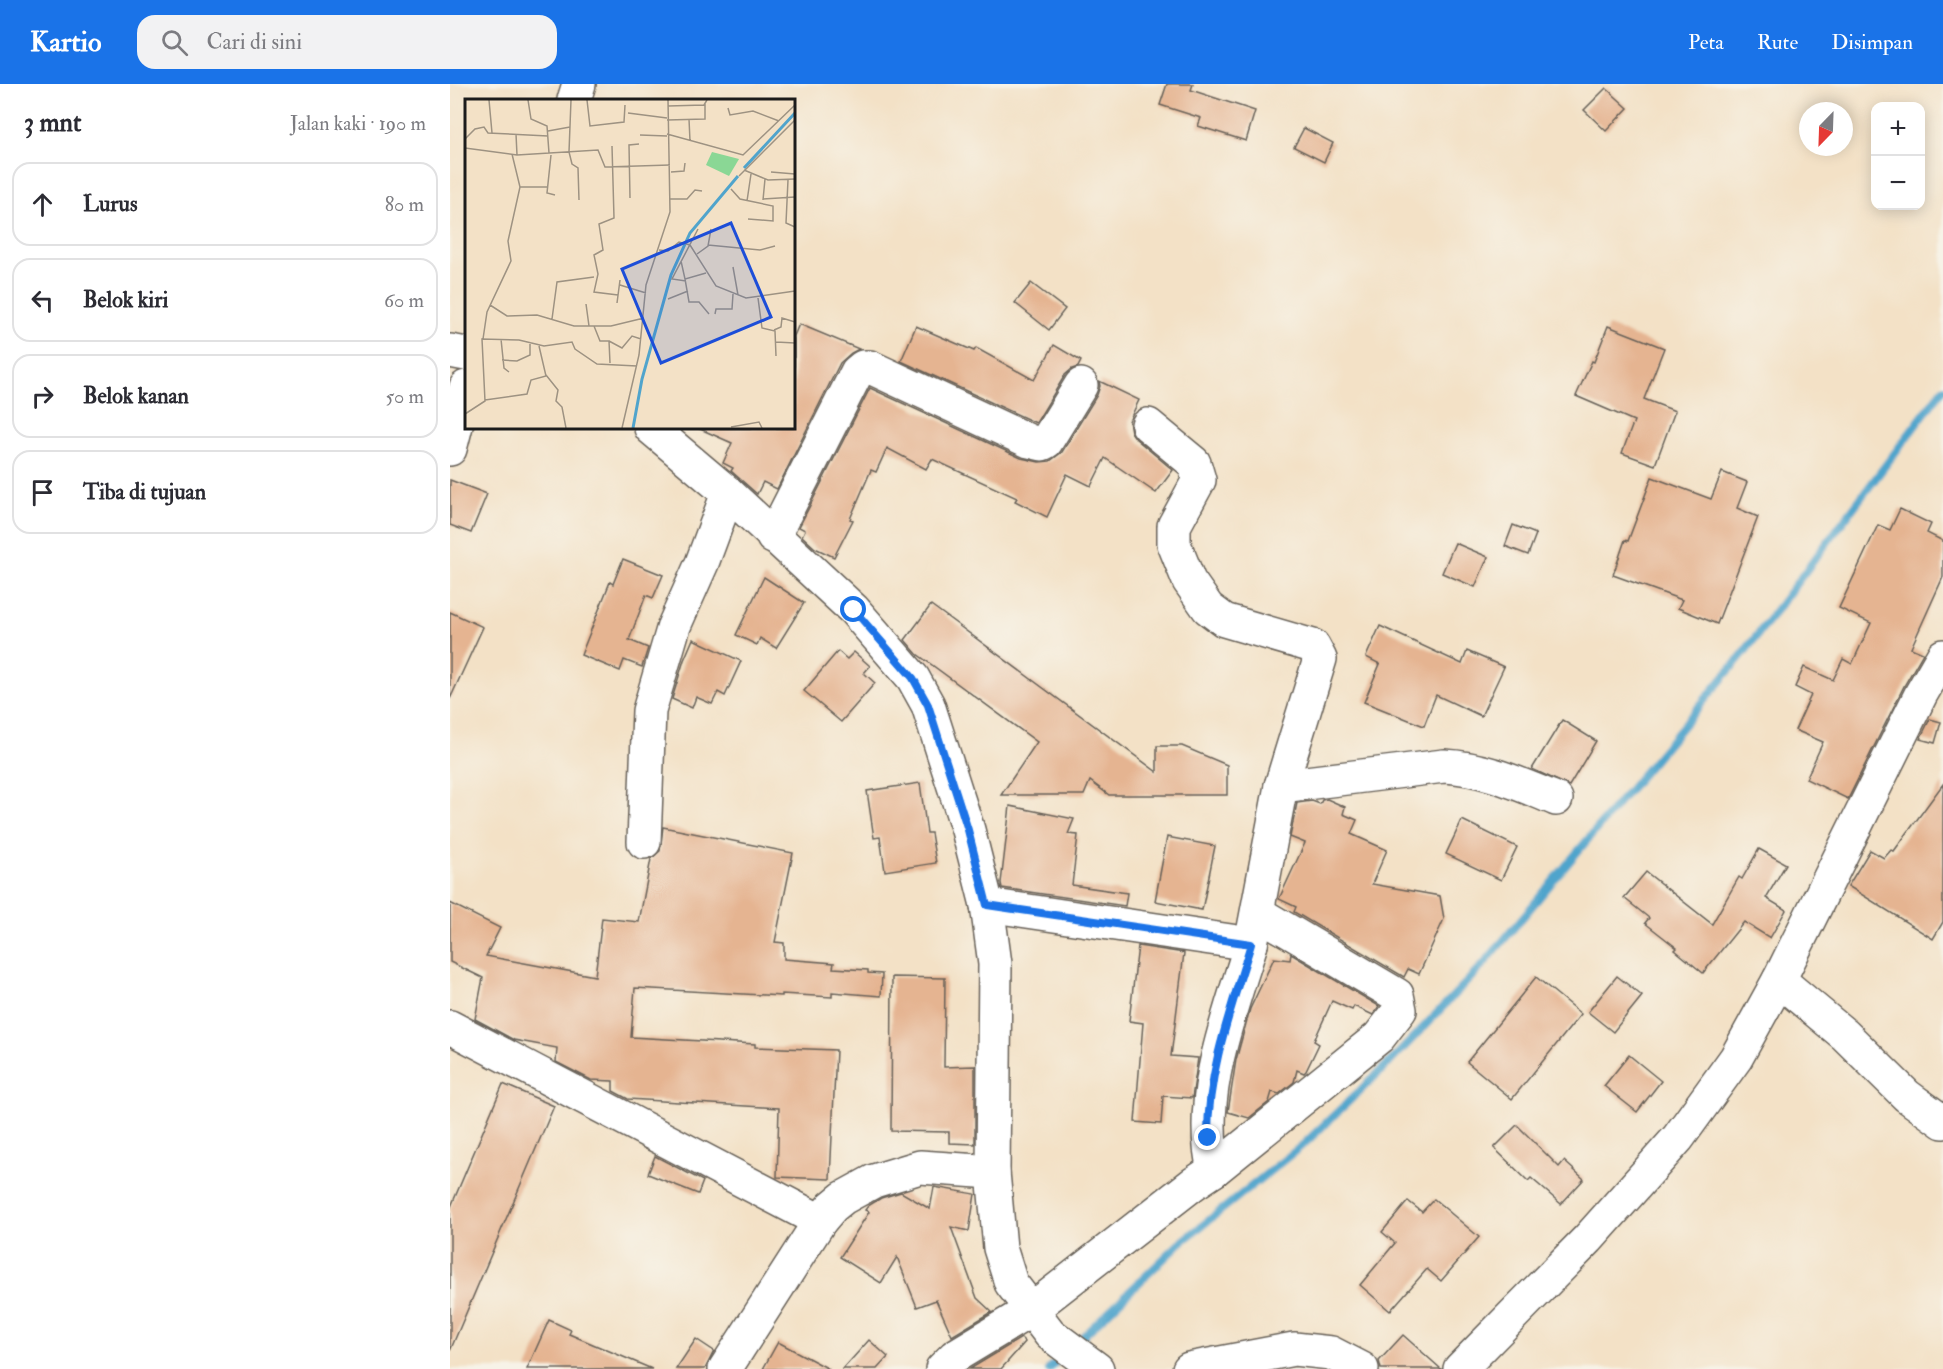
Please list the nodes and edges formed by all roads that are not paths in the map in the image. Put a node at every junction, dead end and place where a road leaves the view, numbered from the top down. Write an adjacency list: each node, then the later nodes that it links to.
1 (579, 84): 2 (street)
2 (574, 99)
3 (450, 351): 4 (street)
4 (465, 354)
5 (1081, 385): 11 (street)
6 (465, 391): 9 (street)
7 (1148, 425): 14 (street)
8 (652, 429): 10 (street)
9 (450, 448)
10 (728, 493): 11 (street); 16 (street)
11 (774, 537): 17 (street)
12 (1943, 656): 13 (street)
13 (1932, 697): 19 (street)
14 (1281, 786): 15 (street); 18 (street)
15 (1556, 799)
16 (644, 842)
17 (987, 905): 18 (street); 22 (street)
18 (1246, 935): 23 (street); 23 (street)
19 (1779, 980): 21 (street); 31 (street)
20 (451, 1031): 24 (street)
21 (1943, 1122)
22 (993, 1172): 24 (street); 25 (street)
23 (1203, 1177): 25 (street)
24 (820, 1221): 26 (street)
25 (1041, 1322): 27 (street); 28 (street)
26 (725, 1369)
27 (942, 1369)
28 (1097, 1369)
29 (1189, 1369): 30 (street)
30 (1362, 1369)
31 (1460, 1369)

